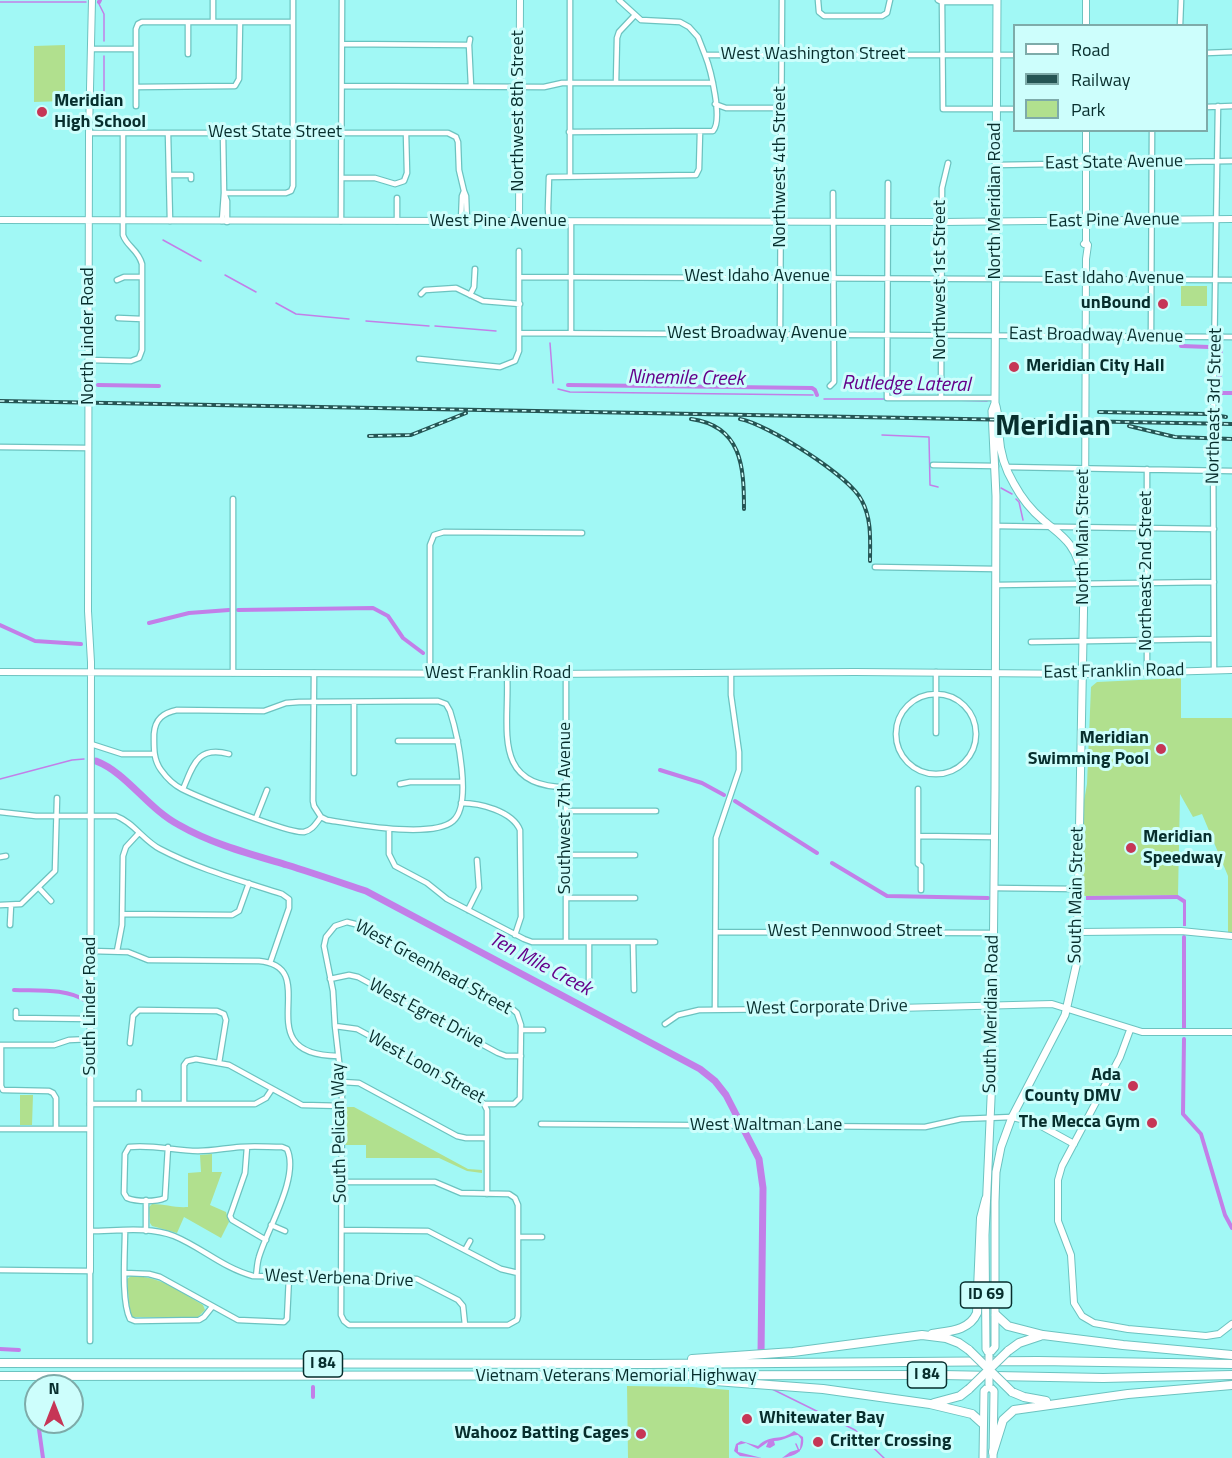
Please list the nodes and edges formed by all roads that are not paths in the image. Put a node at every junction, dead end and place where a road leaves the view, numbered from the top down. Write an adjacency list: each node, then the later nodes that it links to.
1 (92, 0): 23 (street, North Linder Road)
2 (213, 0): 17 (street)
3 (293, 0): 19 (street)
4 (342, 0): 22 (street)
5 (519, 0): 38 (street, Northwest 8th Street)
6 (570, 0): 33 (street)
7 (619, 0): 15 (street)
8 (782, 0): 29 (street, Northwest 4th Street)
9 (818, 0): 10 (street)
10 (890, 0)
11 (1086, 0): 20 (street)
12 (1180, 0): 21 (street)
13 (941, 1): 14 (street); 30 (street)
14 (997, 1): 31 (main road, North Meridian Road)
15 (635, 15): 28 (street, West Washington Street); 34 (street)
16 (188, 22): 17 (street); 24 (street); 27 (street)
17 (213, 22): 18 (street)
18 (240, 22): 19 (street); 39 (street)
19 (293, 22): 55 (street)
20 (1086, 24)
21 (1180, 24)
22 (342, 44): 36 (street); 37 (street)
23 (91, 49): 24 (street); 52 (street, North Linder Road)
24 (136, 49): 39 (street)
25 (1232, 52): 26 (street)
26 (1208, 53)
27 (188, 54)
28 (705, 55): 29 (street, West Washington Street); 35 (street)
29 (782, 55): 30 (street, West Washington Street); 45 (street, Northwest 4th Street)
30 (942, 56): 31 (street, West Washington Street); 47 (street)
31 (997, 56): 32 (street, West Washington Street); 47 (main road, North Meridian Road)
32 (1013, 56)
33 (570, 83): 34 (street); 38 (street); 48 (street)
34 (616, 83): 35 (street)
35 (713, 83): 40 (street)
36 (342, 86): 37 (street); 56 (street)
37 (471, 86): 38 (street)
38 (519, 86): 85 (street, Northwest 8th Street)
39 (136, 87): 41 (street)
40 (715, 104): 45 (street); 49 (street)
41 (136, 106)
42 (1218, 106): 43 (street); 44 (street); 59 (street, Northeast 3rd Street)
43 (1232, 106)
44 (1208, 107)
45 (781, 108): 88 (street, Northwest 4th Street)
46 (1013, 109): 47 (street)
47 (997, 110): 64 (main road, North Meridian Road)
48 (569, 132): 49 (street); 66 (street)
49 (700, 132): 66 (street)
50 (1086, 132): 63 (street, North Main Street)
51 (1152, 132): 62 (street)
52 (89, 133): 53 (street, West State Street); 77 (street, North Linder Road)
53 (123, 133): 54 (street, West State Street); 78 (street)
54 (168, 133): 58 (street, West State Street); 65 (street)
55 (293, 133): 56 (street, West State Street); 58 (street, West State Street); 70 (street)
56 (342, 133): 57 (street, West State Street); 67 (street)
57 (406, 133): 67 (street); 83 (street, West State Street)
58 (223, 134): 70 (street)
59 (1218, 162): 60 (street, East State Avenue); 62 (street, East State Avenue); 73 (street, Northeast 3rd Street)
60 (1232, 162)
61 (948, 163): 91 (street, Northwest 1st Street)
62 (1152, 163): 63 (street, East State Avenue); 76 (street)
63 (1086, 164): 64 (street, East State Avenue); 84 (street, North Main Street)
64 (997, 165): 92 (main road, North Meridian Road)
65 (169, 175): 68 (street); 79 (street)
66 (570, 175): 86 (street)
67 (342, 178): 81 (street)
68 (191, 179)
69 (888, 183): 90 (street)
70 (224, 193): 80 (street)
71 (833, 193): 89 (street)
72 (397, 198): 82 (street)
73 (1218, 219): 74 (street, East Pine Avenue); 76 (street, East Pine Avenue); 105 (street, Northeast 3rd Street)
74 (1232, 219)
75 (0, 220): 77 (street, West Pine Avenue)
76 (1151, 220): 84 (street, East Pine Avenue); 104 (street)
77 (89, 221): 78 (street, West Pine Avenue); 125 (street, North Linder Road)
78 (123, 221): 79 (street, West Pine Avenue); 95 (street)
79 (170, 221): 80 (street, West Pine Avenue)
80 (224, 221): 81 (street, West Pine Avenue)
81 (341, 221): 82 (street, West Pine Avenue)
82 (397, 221): 83 (street, West Pine Avenue)
83 (464, 221): 85 (street, West Pine Avenue)
84 (1086, 221): 92 (street, East Pine Avenue); 103 (street, North Main Street)
85 (519, 222): 86 (street, West Pine Avenue)
86 (549, 222): 87 (street, West Pine Avenue)
87 (571, 222): 88 (street, West Pine Avenue); 97 (street)
88 (780, 222): 89 (street, West Pine Avenue); 98 (street, Northwest 4th Street)
89 (833, 222): 90 (street, West Pine Avenue); 99 (street)
90 (888, 222): 91 (street, West Pine Avenue); 100 (street)
91 (942, 222): 92 (street, West Pine Avenue); 101 (street, Northwest 1st Street)
92 (996, 222): 102 (main road, North Meridian Road)
93 (519, 251): 96 (street)
94 (475, 269): 109 (street)
95 (142, 277): 107 (street); 112 (street)
96 (519, 277): 97 (street, West Idaho Avenue); 110 (street)
97 (571, 277): 98 (street, West Idaho Avenue); 114 (street)
98 (780, 277): 99 (street, West Idaho Avenue); 115 (street, Northwest 4th Street)
99 (834, 277): 100 (street, West Idaho Avenue); 116 (street)
100 (888, 278): 101 (street, West Idaho Avenue); 117 (street)
101 (942, 278): 102 (street, West Idaho Avenue); 118 (street, Northwest 1st Street)
102 (995, 278): 103 (street, East Idaho Avenue); 119 (main road, North Meridian Road)
103 (1086, 279): 104 (street, East Idaho Avenue); 120 (street, North Main Street)
104 (1151, 279): 105 (street, East Idaho Avenue); 121 (street)
105 (1217, 279): 106 (street, East Idaho Avenue); 122 (street, Northeast 3rd Street)
106 (1232, 279)
107 (117, 280)
108 (421, 294): 109 (street)
109 (470, 294): 110 (street)
110 (520, 304): 113 (street)
111 (118, 318): 112 (street)
112 (142, 319): 125 (street)
113 (519, 333): 114 (street, West Broadway Avenue); 124 (street)
114 (571, 333): 115 (street, West Broadway Avenue)
115 (780, 334): 116 (street, West Broadway Avenue)
116 (834, 335): 117 (street, West Broadway Avenue); 126 (street)
117 (888, 335): 118 (street, West Broadway Avenue); 127 (street)
118 (941, 335): 119 (street, West Broadway Avenue); 127 (street, Northwest 1st Street)
119 (995, 335): 120 (street, East Broadway Avenue); 128 (main road, North Meridian Road)
120 (1086, 336): 121 (street, East Broadway Avenue); 134 (street, North Main Street)
121 (1151, 336): 122 (street, East Broadway Avenue)
122 (1216, 337): 123 (street, East Broadway Avenue); 136 (street, Northeast 3rd Street)
123 (1232, 338)
124 (418, 359)
125 (89, 360): 130 (street, North Linder Road)
126 (830, 386)
127 (941, 399): 128 (street)
128 (995, 400): 132 (main road, North Meridian Road); 133 (main road, North Meridian Road)
129 (0, 447): 130 (street)
130 (88, 448): 158 (street, North Linder Road)
131 (933, 465): 132 (street)
132 (996, 466): 139 (main road, North Meridian Road)
133 (1006, 467): 134 (street); 140 (main road, North Meridian Road)
134 (1085, 467): 135 (street); 141 (street, North Main Street)
135 (1147, 470): 136 (street); 142 (street, Northeast 2nd Street)
136 (1213, 470): 137 (street); 143 (street, Northeast 3rd Street)
137 (1232, 471)
138 (233, 499): 161 (street)
139 (996, 526): 140 (street); 146 (main road, North Meridian Road)
140 (1052, 527): 141 (street); 149 (main road, North Meridian Road)
141 (1086, 527): 142 (street); 149 (street, North Main Street)
142 (1147, 528): 143 (street); 148 (street, Northeast 2nd Street)
143 (1214, 529): 147 (street, Northeast 3rd Street)
144 (582, 533): 166 (street)
145 (875, 567): 146 (street)
146 (996, 569): 150 (main road, North Meridian Road)
147 (1214, 582): 148 (street); 151 (street, Northeast 3rd Street)
148 (1147, 583): 149 (street); 152 (street, Northeast 2nd Street)
149 (1084, 584): 150 (street); 153 (main road, North Main Street)
150 (996, 585): 164 (main road, North Meridian Road)
151 (1214, 639): 152 (street); 155 (street, Northeast 3rd Street)
152 (1147, 640): 153 (street); 160 (street, Northeast 2nd Street)
153 (1084, 641): 154 (street); 165 (main road, North Main Street)
154 (1031, 642)
155 (1214, 670): 156 (street, East Franklin Road); 160 (street, East Franklin Road)
156 (1232, 670)
157 (0, 672): 158 (street, West Franklin Road)
158 (92, 672): 161 (street, West Franklin Road); 175 (street, South Linder Road)
159 (936, 672): 163 (street, West Franklin Road); 164 (street, West Franklin Road); 169 (street)
160 (1147, 672): 165 (street, East Franklin Road)
161 (233, 673): 162 (street, West Franklin Road)
162 (314, 673): 166 (street, West Franklin Road); 170 (street)
163 (731, 673): 168 (street, West Franklin Road); 215 (street)
164 (996, 673): 165 (street, East Franklin Road); 197 (main road, South Meridian Road)
165 (1083, 673): 204 (main road, South Main Street)
166 (430, 674): 167 (street, West Franklin Road)
167 (507, 674): 168 (street, West Franklin Road); 181 (street)
168 (566, 674): 181 (street, Southwest 7th Avenue)
169 (936, 694): 169 (street); 172 (street)
170 (314, 702): 171 (street); 176 (street); 192 (street)
171 (354, 702): 174 (street); 178 (street)
172 (936, 734)
173 (399, 741): 174 (street)
174 (458, 741): 179 (street)
175 (91, 744): 176 (street); 191 (street, South Linder Road)
176 (154, 754): 182 (street)
177 (229, 754): 182 (street)
178 (354, 773)
179 (461, 782): 180 (street); 186 (street)
180 (400, 784)
181 (566, 787): 187 (street, Southwest 7th Avenue)
182 (183, 789): 193 (street)
183 (918, 789): 196 (street)
184 (267, 790): 193 (street)
185 (57, 798): 190 (street)
186 (461, 803): 194 (street); 218 (street)
187 (566, 811): 188 (street); 198 (street, Southwest 7th Avenue)
188 (656, 811)
189 (0, 812): 190 (street)
190 (57, 816): 191 (street); 202 (street)
191 (91, 816): 195 (street); 224 (street, South Linder Road)
192 (321, 817): 193 (street); 194 (street)
193 (256, 818)
194 (389, 829): 211 (street)
195 (138, 834): 201 (street); 212 (street)
196 (918, 836): 197 (street); 205 (street)
197 (994, 837): 203 (main road, South Meridian Road)
198 (566, 855): 199 (street); 206 (street, Southwest 7th Avenue)
199 (635, 855)
200 (477, 860): 211 (street)
201 (249, 883): 212 (street); 226 (street)
202 (39, 888): 208 (street); 210 (street)
203 (993, 888): 204 (street); 217 (main road, South Meridian Road)
204 (1078, 889): 216 (main road, South Main Street)
205 (921, 890)
206 (566, 898): 207 (street); 220 (street, Southwest 7th Avenue)
207 (635, 898)
208 (51, 901)
209 (0, 905): 210 (street)
210 (11, 905): 214 (street)
211 (468, 910): 218 (street)
212 (123, 914): 225 (street)
213 (347, 922): 227 (street, South Pelican Way); 238 (street, West Greenhead Street)
214 (10, 925)
215 (716, 932): 217 (street, West Pennwood Street); 233 (street)
216 (1078, 932): 219 (street); 231 (main road, South Main Street)
217 (993, 933): 230 (main road, South Meridian Road)
218 (515, 935): 220 (street)
219 (1232, 936)
220 (566, 942): 221 (street)
221 (589, 942): 222 (street); 228 (street)
222 (633, 942): 223 (street); 229 (street)
223 (655, 942)
224 (91, 951): 225 (street); 235 (street, South Linder Road)
225 (117, 951): 226 (street)
226 (270, 963): 245 (street)
227 (330, 979): 237 (street, South Pelican Way); 246 (street, West Egret Drive)
228 (586, 990)
229 (634, 990)
230 (993, 1006): 231 (street, West Corporate Drive); 232 (street, West Corporate Drive); 256 (main road, South Meridian Road)
231 (1067, 1007): 240 (street, West Corporate Drive); 257 (main road, South Main Street)
232 (897, 1008): 233 (street, West Corporate Drive)
233 (715, 1009): 236 (street, West Corporate Drive)
234 (16, 1011): 235 (street)
235 (91, 1019): 242 (street, South Linder Road)
236 (664, 1024)
237 (335, 1026): 245 (street, South Pelican Way); 254 (street, West Loon Street)
238 (521, 1030): 239 (street, West Greenhead Street); 246 (street)
239 (543, 1030)
240 (1130, 1030): 241 (street, West Corporate Drive); 263 (street)
241 (1232, 1032)
242 (91, 1040): 244 (street); 251 (street, South Linder Road)
243 (130, 1043): 247 (street)
244 (1, 1045): 260 (street)
245 (338, 1056): 248 (street, South Pelican Way)
246 (521, 1056): 254 (street, West Loon Street)
247 (219, 1063): 249 (street); 253 (street)
248 (342, 1083): 255 (street, South Pelican Way); 262 (street)
249 (272, 1089): 253 (street); 255 (street)
250 (139, 1092): 252 (street)
251 (90, 1104): 252 (street); 261 (street, South Linder Road)
252 (139, 1104): 253 (street)
253 (184, 1104)
254 (484, 1104): 262 (street)
255 (342, 1106): 267 (street, South Pelican Way)
256 (990, 1117): 257 (street, West Waltman Lane); 258 (street, West Waltman Lane); 270 (main road, South Meridian Road)
257 (1012, 1117): 263 (street); 266 (main road, South Main Street)
258 (541, 1124)
259 (0, 1129): 260 (street)
260 (56, 1129): 261 (street)
261 (90, 1129): 274 (street, South Linder Road)
262 (487, 1138): 268 (street)
263 (1074, 1144): 291 (street)
264 (168, 1147): 265 (street); 269 (street); 269 (street)
265 (247, 1147): 271 (street); 279 (street)
266 (996, 1172): 270 (main road, South Meridian Road)
267 (342, 1182): 268 (street); 273 (street, South Pelican Way)
268 (487, 1194): 277 (street)
269 (146, 1200): 275 (street)
270 (991, 1201): 290 (main road, South Meridian Road / ID 69); 293 (highway); 296 (main road, South Meridian Road / ID 69)
271 (271, 1225): 276 (street); 279 (street)
272 (125, 1230): 274 (street, West Verbena Drive); 275 (street, West Verbena Drive); 284 (street)
273 (342, 1230): 281 (street); 288 (street, South Pelican Way)
274 (90, 1231): 283 (street, South Linder Road)
275 (146, 1231): 286 (street, West Verbena Drive)
276 (285, 1231)
277 (518, 1238): 278 (street); 285 (street)
278 (542, 1238)
279 (266, 1239): 286 (street)
280 (470, 1241): 281 (street)
281 (465, 1250): 285 (street)
282 (0, 1270): 283 (street)
283 (90, 1271): 295 (street, South Linder Road)
284 (125, 1273): 289 (street); 289 (street)
285 (518, 1273): 292 (street)
286 (256, 1276): 287 (street, West Verbena Drive)
287 (289, 1277): 288 (street, West Verbena Drive); 289 (street)
288 (342, 1278): 292 (street, West Verbena Drive); 292 (street, South Pelican Way)
289 (212, 1307)
290 (996, 1315): 294 (highway); 296 (main road, South Meridian Road / ID 69)
291 (1232, 1324)
292 (465, 1325)
293 (922, 1335): 299 (highway); 301 (highway, bridge)
294 (1043, 1335): 297 (highway); 301 (highway, bridge)
295 (90, 1341)
296 (989, 1354): 301 (main road, South Meridian Road / ID 69, bridge)
297 (1232, 1355)
298 (0, 1364): 299 (highway, Vietnam Veterans Memorial Highway / I 84)
299 (647, 1364): 300 (highway, Vietnam Veterans Memorial Highway / I 84)
300 (1232, 1364)
301 (989, 1370): 306 (main road, South Meridian Road / ID 69, bridge); 307 (highway, bridge); 308 (highway, bridge)
302 (1232, 1375): 304 (highway, Vietnam Veterans Memorial Highway / I 84)
303 (0, 1376): 304 (highway, Vietnam Veterans Memorial Highway / I 84)
304 (622, 1377): 308 (highway)
305 (1232, 1385): 307 (highway)
306 (988, 1386): 309 (main road, South Meridian Road / ID 69); 310 (main road, South Meridian Road / ID 69)
307 (1064, 1403): 310 (highway)
308 (930, 1404): 309 (highway)
309 (982, 1423): 311 (main road, South Meridian Road / ID 69)
310 (993, 1455)
311 (983, 1458)

